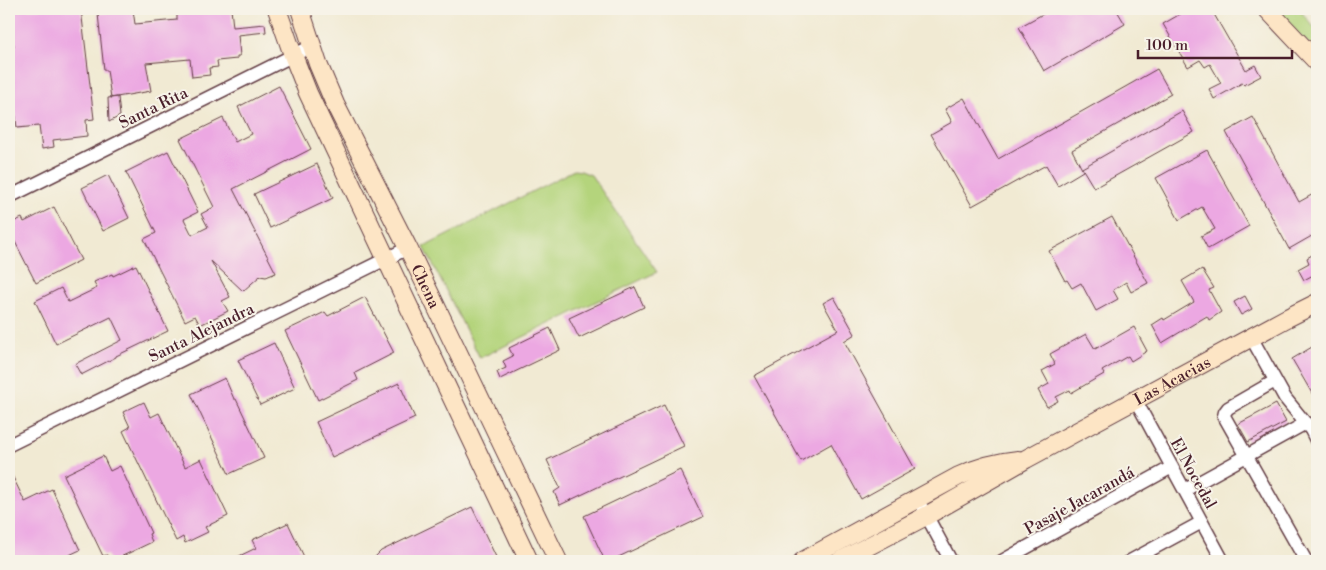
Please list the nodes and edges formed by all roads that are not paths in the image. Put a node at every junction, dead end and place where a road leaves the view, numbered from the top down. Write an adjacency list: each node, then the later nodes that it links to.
1 (277, 9): 5 (street, Chena)
2 (300, 9): 4 (street, Chena)
3 (1267, 9): 6 (street)
4 (312, 46): 5 (street, Santa Rita); 8 (street, Chena)
5 (294, 56): 7 (street, Santa Rita); 9 (street, Chena)
6 (1317, 62)
7 (9, 197)
8 (408, 248): 9 (street, Santa Alejandra); 25 (street, Chena)
9 (386, 260): 16 (street, Santa Alejandra); 24 (street, Chena)
10 (1317, 303): 11 (street, Las Acacias)
11 (1251, 338): 12 (street); 13 (street, Las Acacias)
12 (1275, 381): 14 (street); 17 (street)
13 (1136, 401): 18 (street, Las Acacias); 19 (street, El Nocedal)
14 (1306, 423): 15 (street); 17 (street)
15 (1317, 442)
16 (9, 446)
17 (1246, 456): 20 (street); 32 (street)
18 (1026, 459): 21 (street, Las Acacias); 22 (street, Las Acacias)
19 (1172, 467): 20 (street, El Nocedal); 29 (street, Pasaje Jacarandá)
20 (1185, 490): 23 (street, El Nocedal)
21 (918, 499): 22 (street); 26 (street, Las Acacias)
22 (926, 516): 27 (street, Las Acacias); 28 (street)
23 (1202, 522): 30 (street); 31 (street, El Nocedal)
24 (528, 561)
25 (558, 561)
26 (803, 561)
27 (840, 561)
28 (951, 561)
29 (1002, 561)
30 (1130, 561)
31 (1223, 561)
32 (1306, 561)

